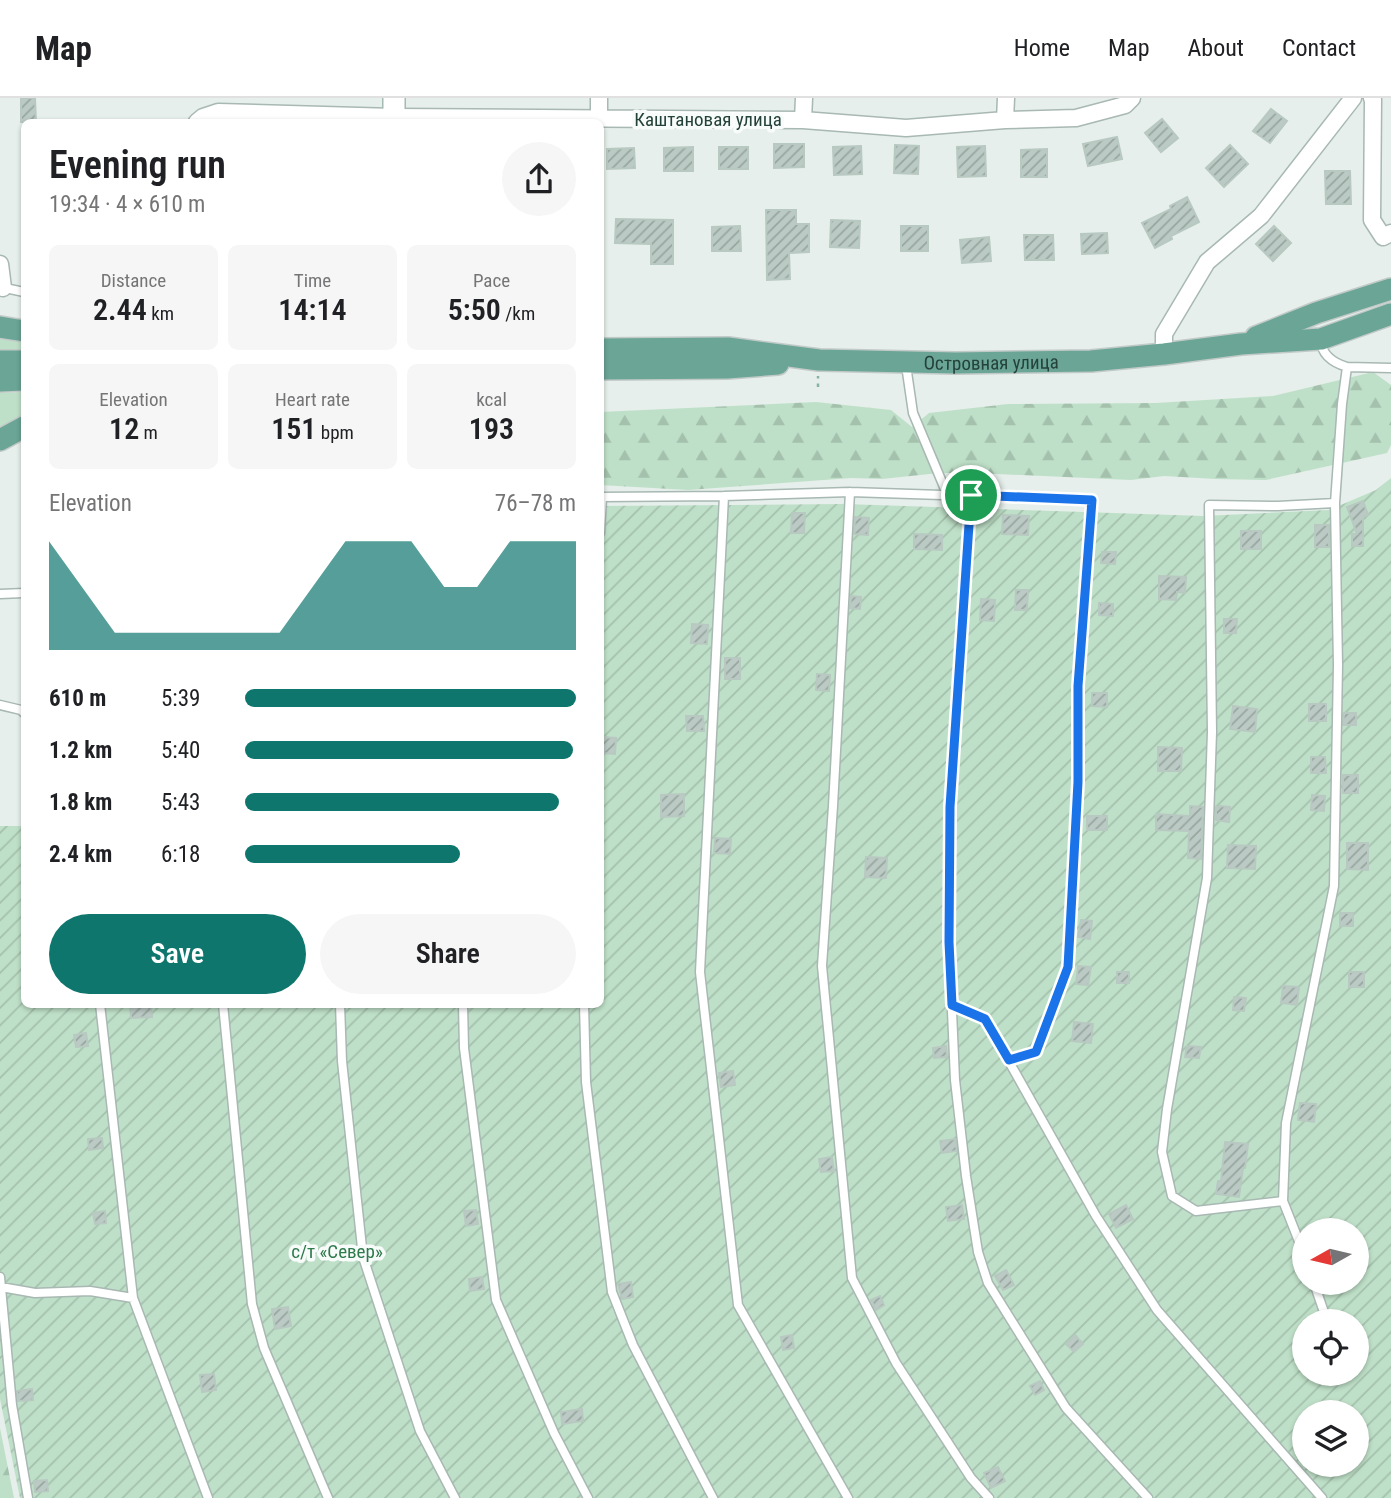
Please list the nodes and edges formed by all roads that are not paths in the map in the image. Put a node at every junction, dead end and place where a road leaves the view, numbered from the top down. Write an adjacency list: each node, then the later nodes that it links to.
1 (600, 98): 8 (street)
2 (804, 98): 10 (street)
3 (1006, 98): 11 (street)
4 (1132, 98): 11 (street, Каштановая улица)
5 (1353, 98): 23 (street)
6 (1372, 98): 12 (street)
7 (394, 112): 8 (street, Каштановая улица); 9 (street, Каштановая улица)
8 (600, 118): 10 (street, Каштановая улица)
9 (201, 119)
10 (803, 120): 11 (street, Каштановая улица)
11 (1005, 120)
12 (1391, 233)
13 (0, 264): 14 (street)
14 (1, 287): 16 (lane)
15 (1391, 289): 21 (main road, Островная улица)
16 (21, 291)
17 (1391, 314): 20 (main road, Островная улица)
18 (0, 327): 19 (main road)
19 (21, 330)
20 (1321, 340): 21 (main road, Островная улица); 28 (lane)
21 (1241, 344): 23 (main road, Островная улица)
22 (604, 349): 24 (main road, Островная улица)
23 (1164, 354): 27 (main road, Островная улица)
24 (819, 360): 27 (main road, Островная улица); 29 (main road, Островная улица)
25 (0, 361): 26 (main road)
26 (21, 361)
27 (906, 362): 36 (lane)
28 (1347, 367): 30 (lane); 40 (lane)
29 (604, 369)
30 (1391, 369)
31 (21, 380): 32 (main road)
32 (0, 381)
33 (21, 429): 34 (main road)
34 (0, 440)
35 (850, 492): 36 (lane); 38 (lane); 64 (lane)
36 (947, 494): 37 (lane)
37 (971, 495): 45 (lane); 51 (lane)
38 (724, 496): 39 (lane); 63 (lane)
39 (604, 497)
40 (1335, 503): 52 (lane); 52 (lane)
41 (21, 593): 42 (lane)
42 (0, 594)
43 (0, 705): 44 (lane)
44 (21, 710)
45 (952, 1005): 51 (lane); 65 (lane)
46 (100, 1008): 56 (lane)
47 (223, 1008): 59 (lane)
48 (340, 1008): 60 (lane)
49 (463, 1008): 61 (lane)
50 (584, 1008): 62 (lane)
51 (1009, 1060): 66 (lane)
52 (1283, 1201): 53 (lane)
53 (1292, 1224)
54 (0, 1277): 55 (lane)
55 (1, 1287): 56 (lane); 57 (lane)
56 (133, 1298): 58 (lane)
57 (28, 1498)
58 (208, 1498)
59 (328, 1498)
60 (455, 1498)
61 (588, 1498)
62 (713, 1498)
63 (848, 1498)
64 (989, 1498)
65 (1148, 1498)
66 (1322, 1498)

